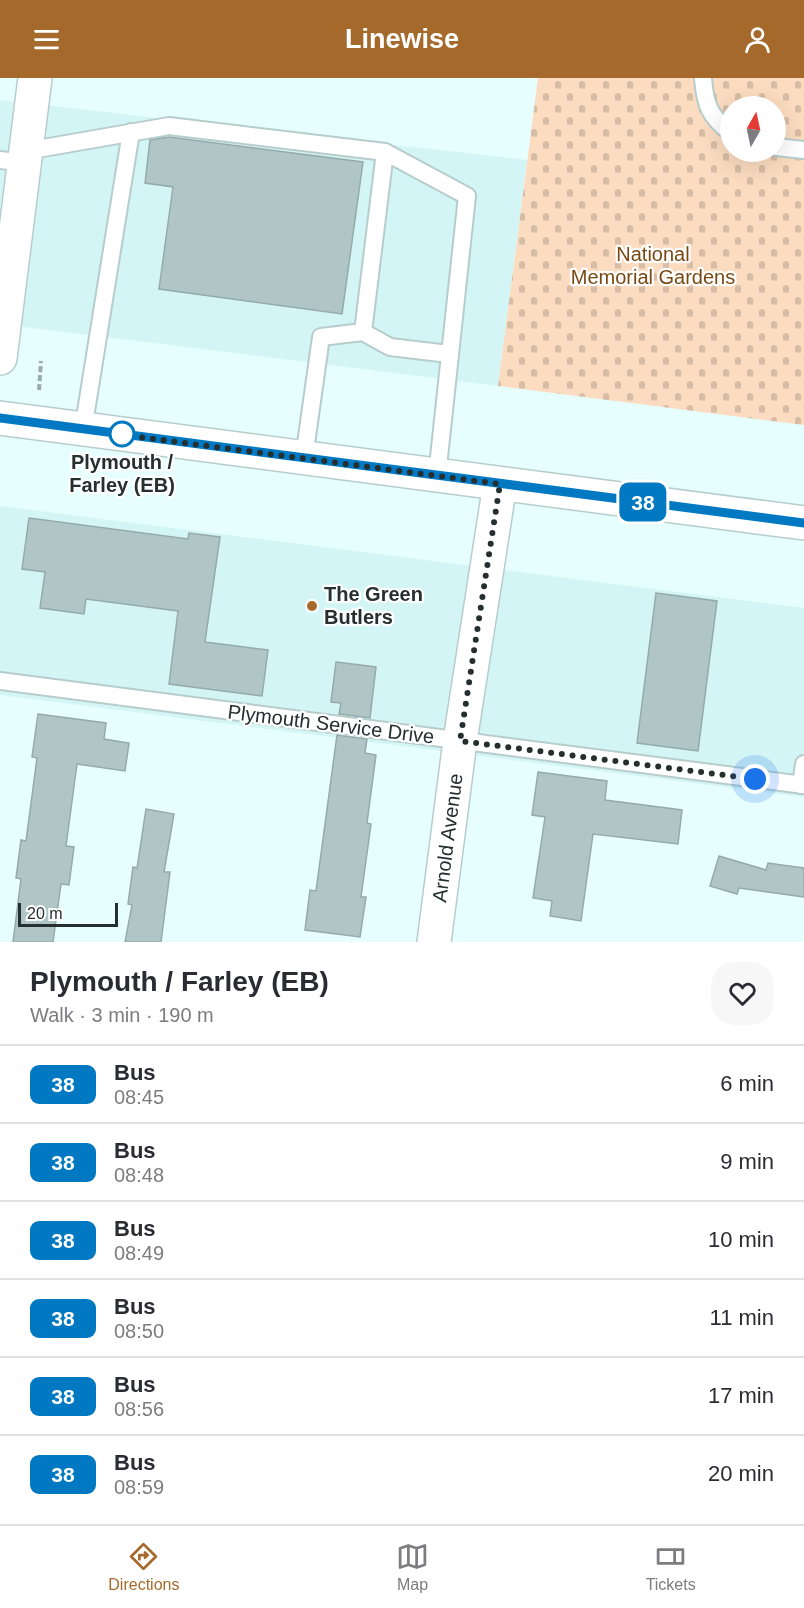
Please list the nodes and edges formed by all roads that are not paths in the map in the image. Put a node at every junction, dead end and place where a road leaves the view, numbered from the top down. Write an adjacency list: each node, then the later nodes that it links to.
1 (35, 78): 8 (main road)
2 (703, 78): 3 (lane)
3 (720, 123)
4 (131, 132): 7 (lane); 8 (lane); 13 (lane)
5 (786, 148): 6 (lane)
6 (804, 150)
7 (385, 152): 9 (lane); 10 (lane)
8 (17, 158): 11 (main road)
9 (363, 332): 10 (lane); 14 (lane)
10 (449, 354): 15 (lane)
11 (0, 358)
12 (0, 418): 13 (main road)
13 (83, 430): 14 (main road)
14 (304, 458): 15 (main road)
15 (437, 476): 16 (main road)
16 (500, 484): 17 (main road); 19 (main road, Arnold Avenue)
17 (804, 523)
18 (0, 681): 19 (lane, Plymouth Service Drive)
19 (460, 741): 21 (lane, Plymouth Service Drive); 22 (main road, Arnold Avenue)
20 (804, 764): 21 (lane)
21 (803, 785)
22 (434, 942)

